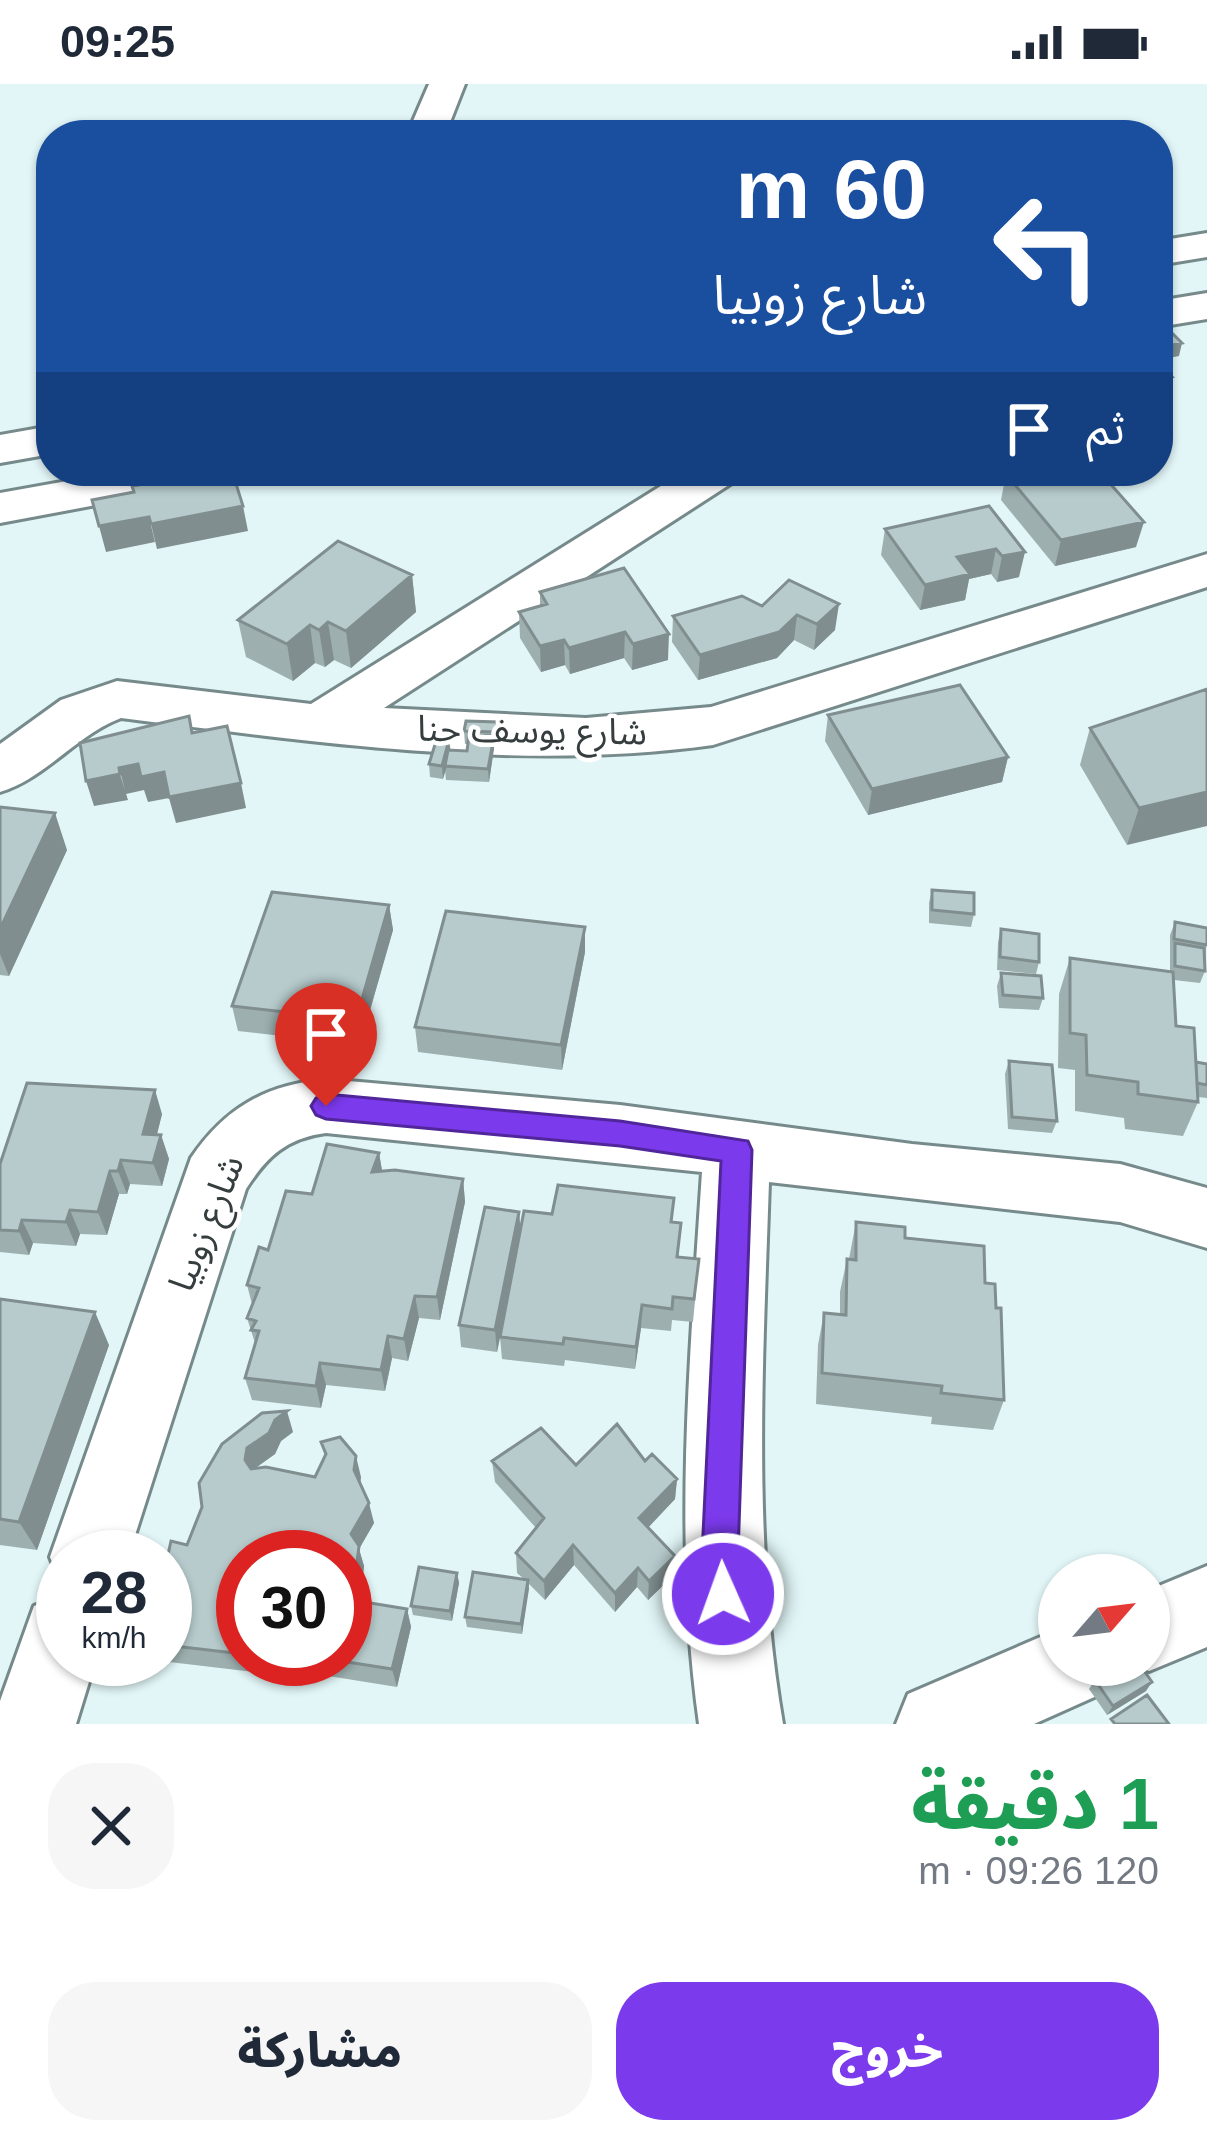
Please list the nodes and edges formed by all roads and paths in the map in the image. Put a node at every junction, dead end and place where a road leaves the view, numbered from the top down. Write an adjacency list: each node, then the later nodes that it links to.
1 (447, 84): 2 (street)
2 (432, 120)
3 (1207, 245): 4 (street)
4 (1173, 251)
5 (1207, 306): 6 (street)
6 (1173, 312)
7 (36, 443): 8 (street)
8 (0, 449)
9 (36, 483): 12 (street)
10 (121, 486): 13 (street)
11 (694, 486): 15 (street)
12 (0, 490)
13 (0, 508)
14 (1207, 570): 15 (street, شارع يوسف حنا)
15 (320, 724): 16 (street, شارع يوسف حنا)
16 (0, 772)
17 (737, 1150): 18 (street, شارع زوبيا); 19 (street, شارع زوبيا); 25 (street)
18 (1207, 1218)
19 (98, 1530)
20 (1207, 1606): 21 (street)
21 (1170, 1622)
22 (1038, 1680): 26 (street)
23 (46, 1686): 24 (street)
24 (34, 1724)
25 (741, 1724)
26 (938, 1724)

